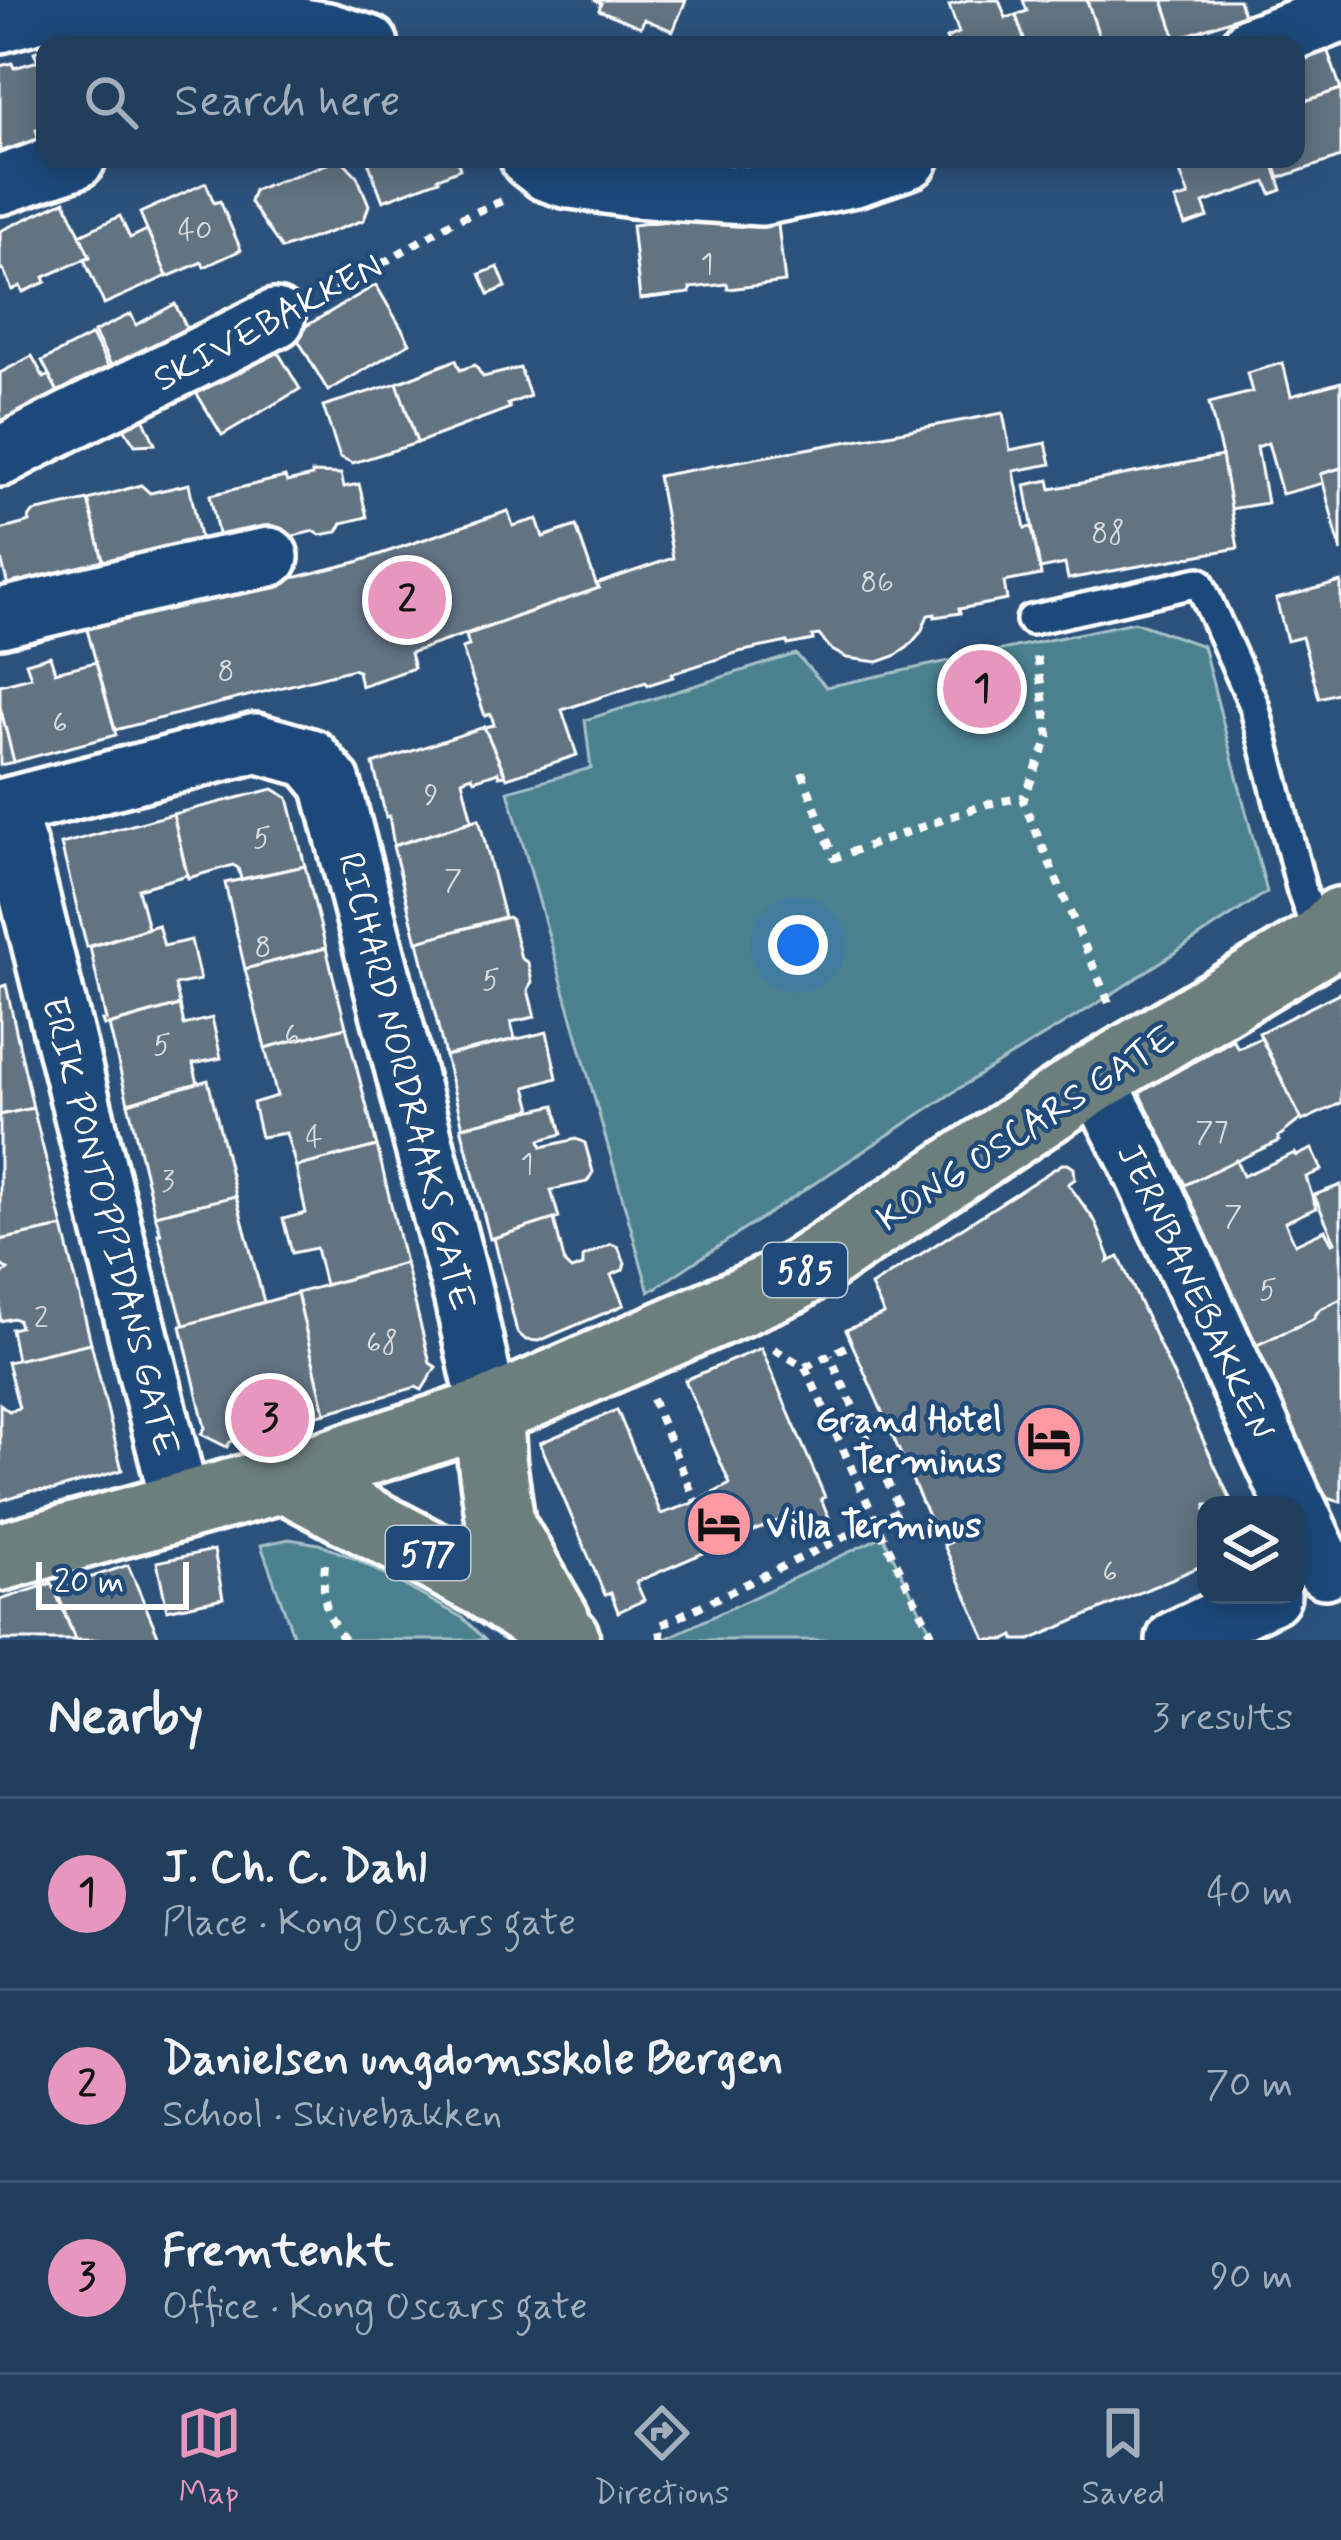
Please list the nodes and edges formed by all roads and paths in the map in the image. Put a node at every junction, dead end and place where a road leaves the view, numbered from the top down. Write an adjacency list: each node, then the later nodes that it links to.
1 (1341, 13): 4 (street)
2 (0, 23): 3 (street)
3 (340, 36)
4 (1277, 36)
5 (50, 168): 8 (street)
6 (882, 168): 7 (street)
7 (522, 178): 9 (path, SKIVEBAKKEN)
8 (0, 185)
9 (275, 320): 10 (street, SKIVEBAKKEN)
10 (0, 457)
11 (269, 557): 12 (street)
12 (0, 619)
13 (1031, 620): 15 (path); 17 (lane, KONG OSCARS GATE)
14 (802, 772): 15 (path)
15 (1026, 796): 18 (path)
16 (2, 808): 25 (street, RICHARD NORDRAAKS GATE); 31 (street, ERIK PONTOPPIDANS GATE)
17 (1334, 933): 19 (main road, KONG OSCARS GATE / 585)
18 (1111, 1007)
19 (1095, 1078): 25 (main road, KONG OSCARS GATE / 585); 29 (street, JERNBANEBAKKEN)
20 (852, 1344): 22 (path)
21 (768, 1346): 23 (path)
22 (830, 1356): 23 (path); 26 (path)
23 (805, 1367): 27 (path)
24 (652, 1397): 30 (path)
25 (489, 1412): 28 (main road, KONG OSCARS GATE / 585); 39 (main road, 577)
26 (859, 1418): 27 (path); 32 (path)
27 (833, 1428): 32 (path)
28 (285, 1478): 31 (main road, KONG OSCARS GATE / 585); 39 (main road, 577)
29 (1291, 1496)
30 (696, 1502)
31 (181, 1506): 35 (main road, KONG OSCARS GATE / 585)
32 (877, 1522): 38 (path); 41 (path)
33 (1305, 1529): 36 (street, JERNBANEBAKKEN)
34 (334, 1550): 40 (path)
35 (0, 1557)
36 (1321, 1571)
37 (1251, 1604): 44 (street)
38 (932, 1634): 42 (path); 43 (path)
39 (566, 1639)
40 (344, 1640)
41 (662, 1640)
42 (919, 1640)
43 (944, 1640)
44 (1176, 1640)

